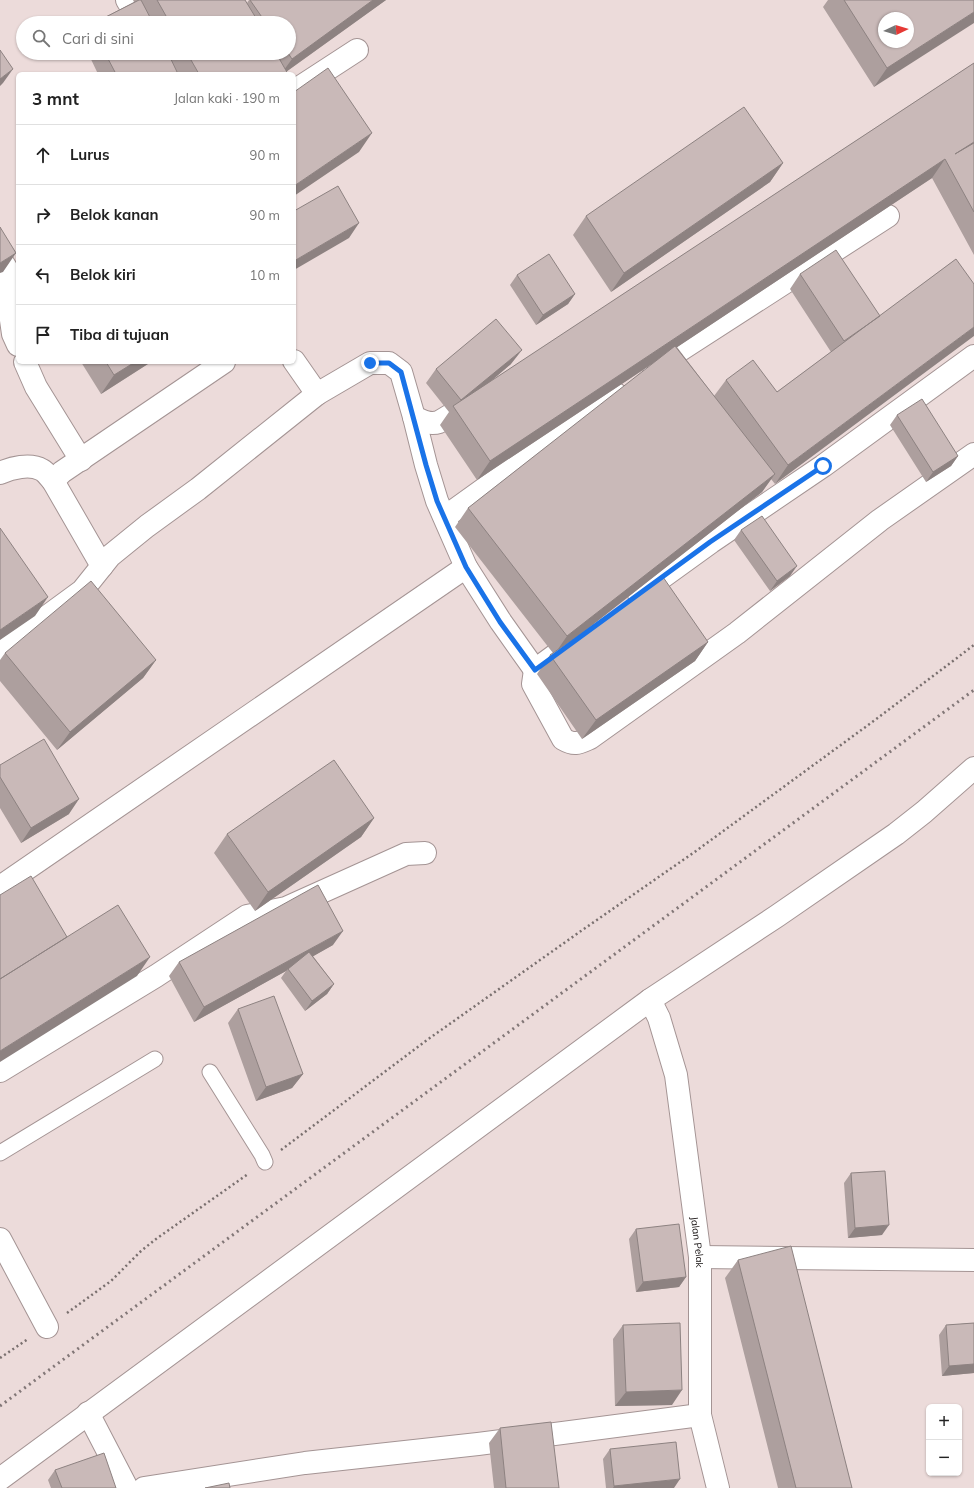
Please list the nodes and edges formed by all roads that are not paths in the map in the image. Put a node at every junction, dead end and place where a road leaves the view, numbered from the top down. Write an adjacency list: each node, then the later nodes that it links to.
1 (127, 0): 2 (street)
2 (137, 16)
3 (357, 50): 4 (street)
4 (296, 90)
5 (888, 216): 19 (street)
6 (3, 270): 7 (street)
7 (16, 341)
8 (974, 356): 22 (street)
9 (26, 364): 16 (street)
10 (221, 364): 16 (street)
11 (296, 364): 13 (street)
12 (488, 391): 14 (street)
13 (317, 394): 14 (street); 20 (street)
14 (414, 417): 19 (street)
15 (974, 454): 25 (street)
16 (81, 460): 18 (street)
17 (0, 473): 18 (street)
18 (53, 481): 20 (street)
19 (445, 517): 21 (street)
20 (102, 566): 24 (street)
21 (466, 567): 25 (street); 28 (street)
22 (622, 607)
23 (583, 635): 25 (street)
24 (0, 651)
25 (535, 670)
26 (974, 768): 29 (street)
27 (425, 853): 31 (street)
28 (0, 887)
29 (650, 1000): 36 (street, Jalan Pelak); 39 (street)
30 (154, 1059): 33 (lane)
31 (0, 1071)
32 (210, 1072): 34 (lane)
33 (0, 1153)
34 (264, 1159)
35 (0, 1239): 38 (street)
36 (700, 1257): 37 (street); 40 (street, Jalan Pelak)
37 (974, 1260)
38 (47, 1327)
39 (88, 1413): 41 (street); 42 (street)
40 (700, 1415): 43 (street); 44 (street, Jalan Pelak)
41 (0, 1479)
42 (127, 1488)
43 (144, 1488)
44 (718, 1488)

